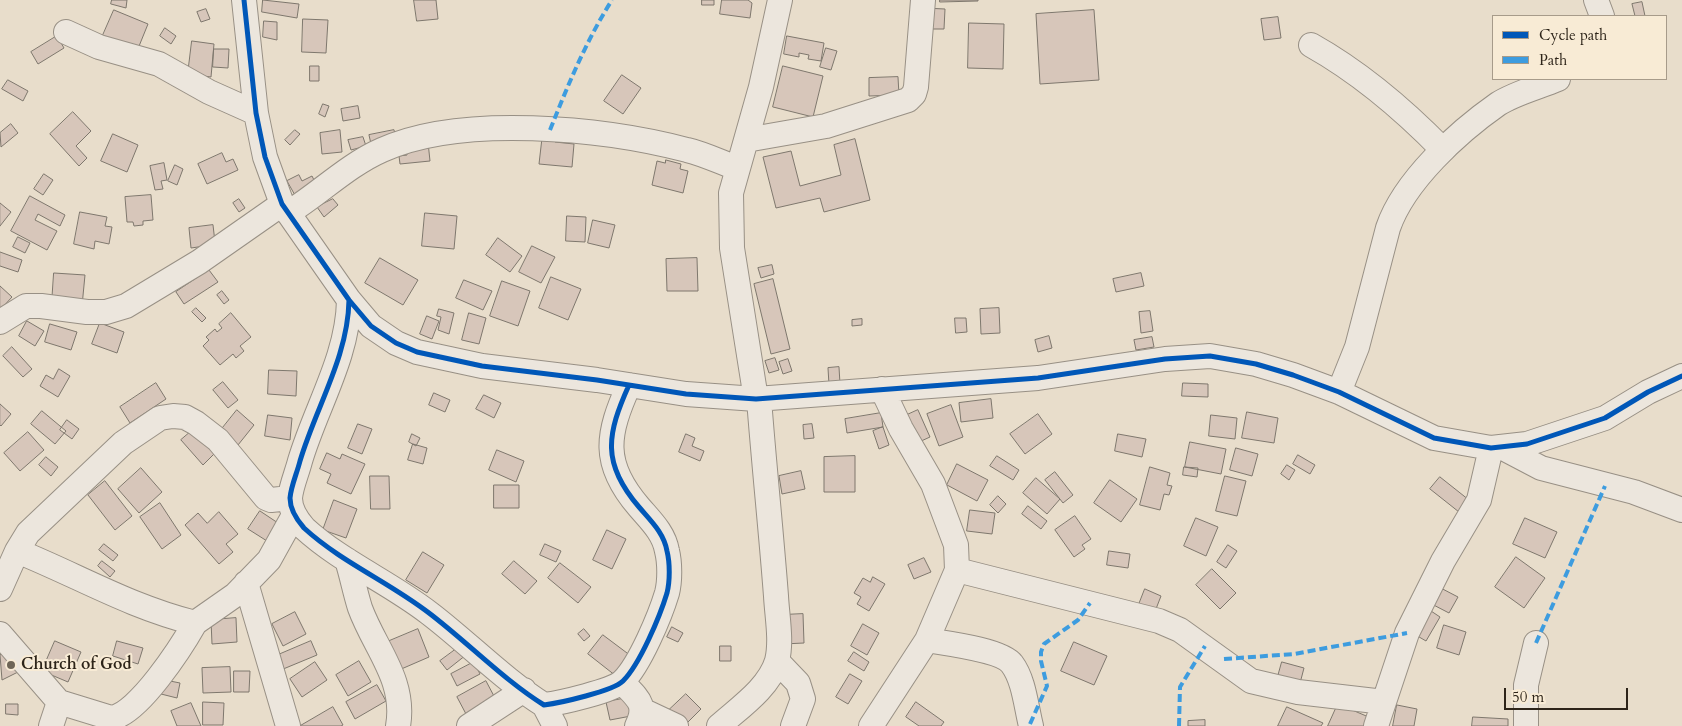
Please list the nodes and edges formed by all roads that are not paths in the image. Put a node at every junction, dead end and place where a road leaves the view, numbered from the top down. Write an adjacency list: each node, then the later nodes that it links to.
1 (244, 0): 9 (street)
2 (780, 0): 10 (street)
3 (923, 0): 10 (street)
4 (1596, 0): 5 (street)
5 (1602, 15)
6 (66, 32): 9 (street)
7 (1311, 45): 11 (street)
8 (1556, 80): 11 (street)
9 (256, 113): 13 (street)
10 (746, 140): 12 (street)
11 (1443, 150): 19 (street)
12 (737, 168): 13 (street); 20 (street)
13 (285, 208): 14 (street); 15 (street)
14 (348, 300): 17 (street); 22 (street)
15 (0, 322)
16 (1682, 376): 21 (street)
17 (629, 385): 20 (street); 34 (street)
18 (882, 390): 19 (street); 20 (street); 26 (street)
19 (1339, 392): 21 (street)
20 (758, 399): 33 (street)
21 (1496, 447): 23 (street); 37 (street)
22 (292, 507): 24 (street); 25 (street); 27 (street)
23 (1682, 510)
24 (16, 551): 28 (street); 29 (street)
25 (347, 560): 35 (street); 42 (street)
26 (958, 570): 31 (street); 37 (street)
27 (246, 584): 29 (street); 41 (street)
28 (0, 589)
29 (195, 623): 36 (street)
30 (0, 634): 36 (street)
31 (927, 640): 48 (street); 49 (street)
32 (1536, 643): 51 (street)
33 (777, 661): 46 (street); 47 (street)
34 (622, 682): 38 (street); 39 (street)
35 (524, 690): 38 (street); 43 (street)
36 (59, 702): 40 (street)
37 (1384, 702): 50 (street)
38 (544, 705): 44 (street)
39 (640, 718): 45 (street)
40 (51, 726)
41 (288, 726)
42 (398, 726)
43 (469, 726)
44 (555, 726)
45 (676, 726)
46 (719, 726)
47 (793, 726)
48 (871, 726)
49 (1031, 726)
50 (1376, 726)
51 (1526, 726)

